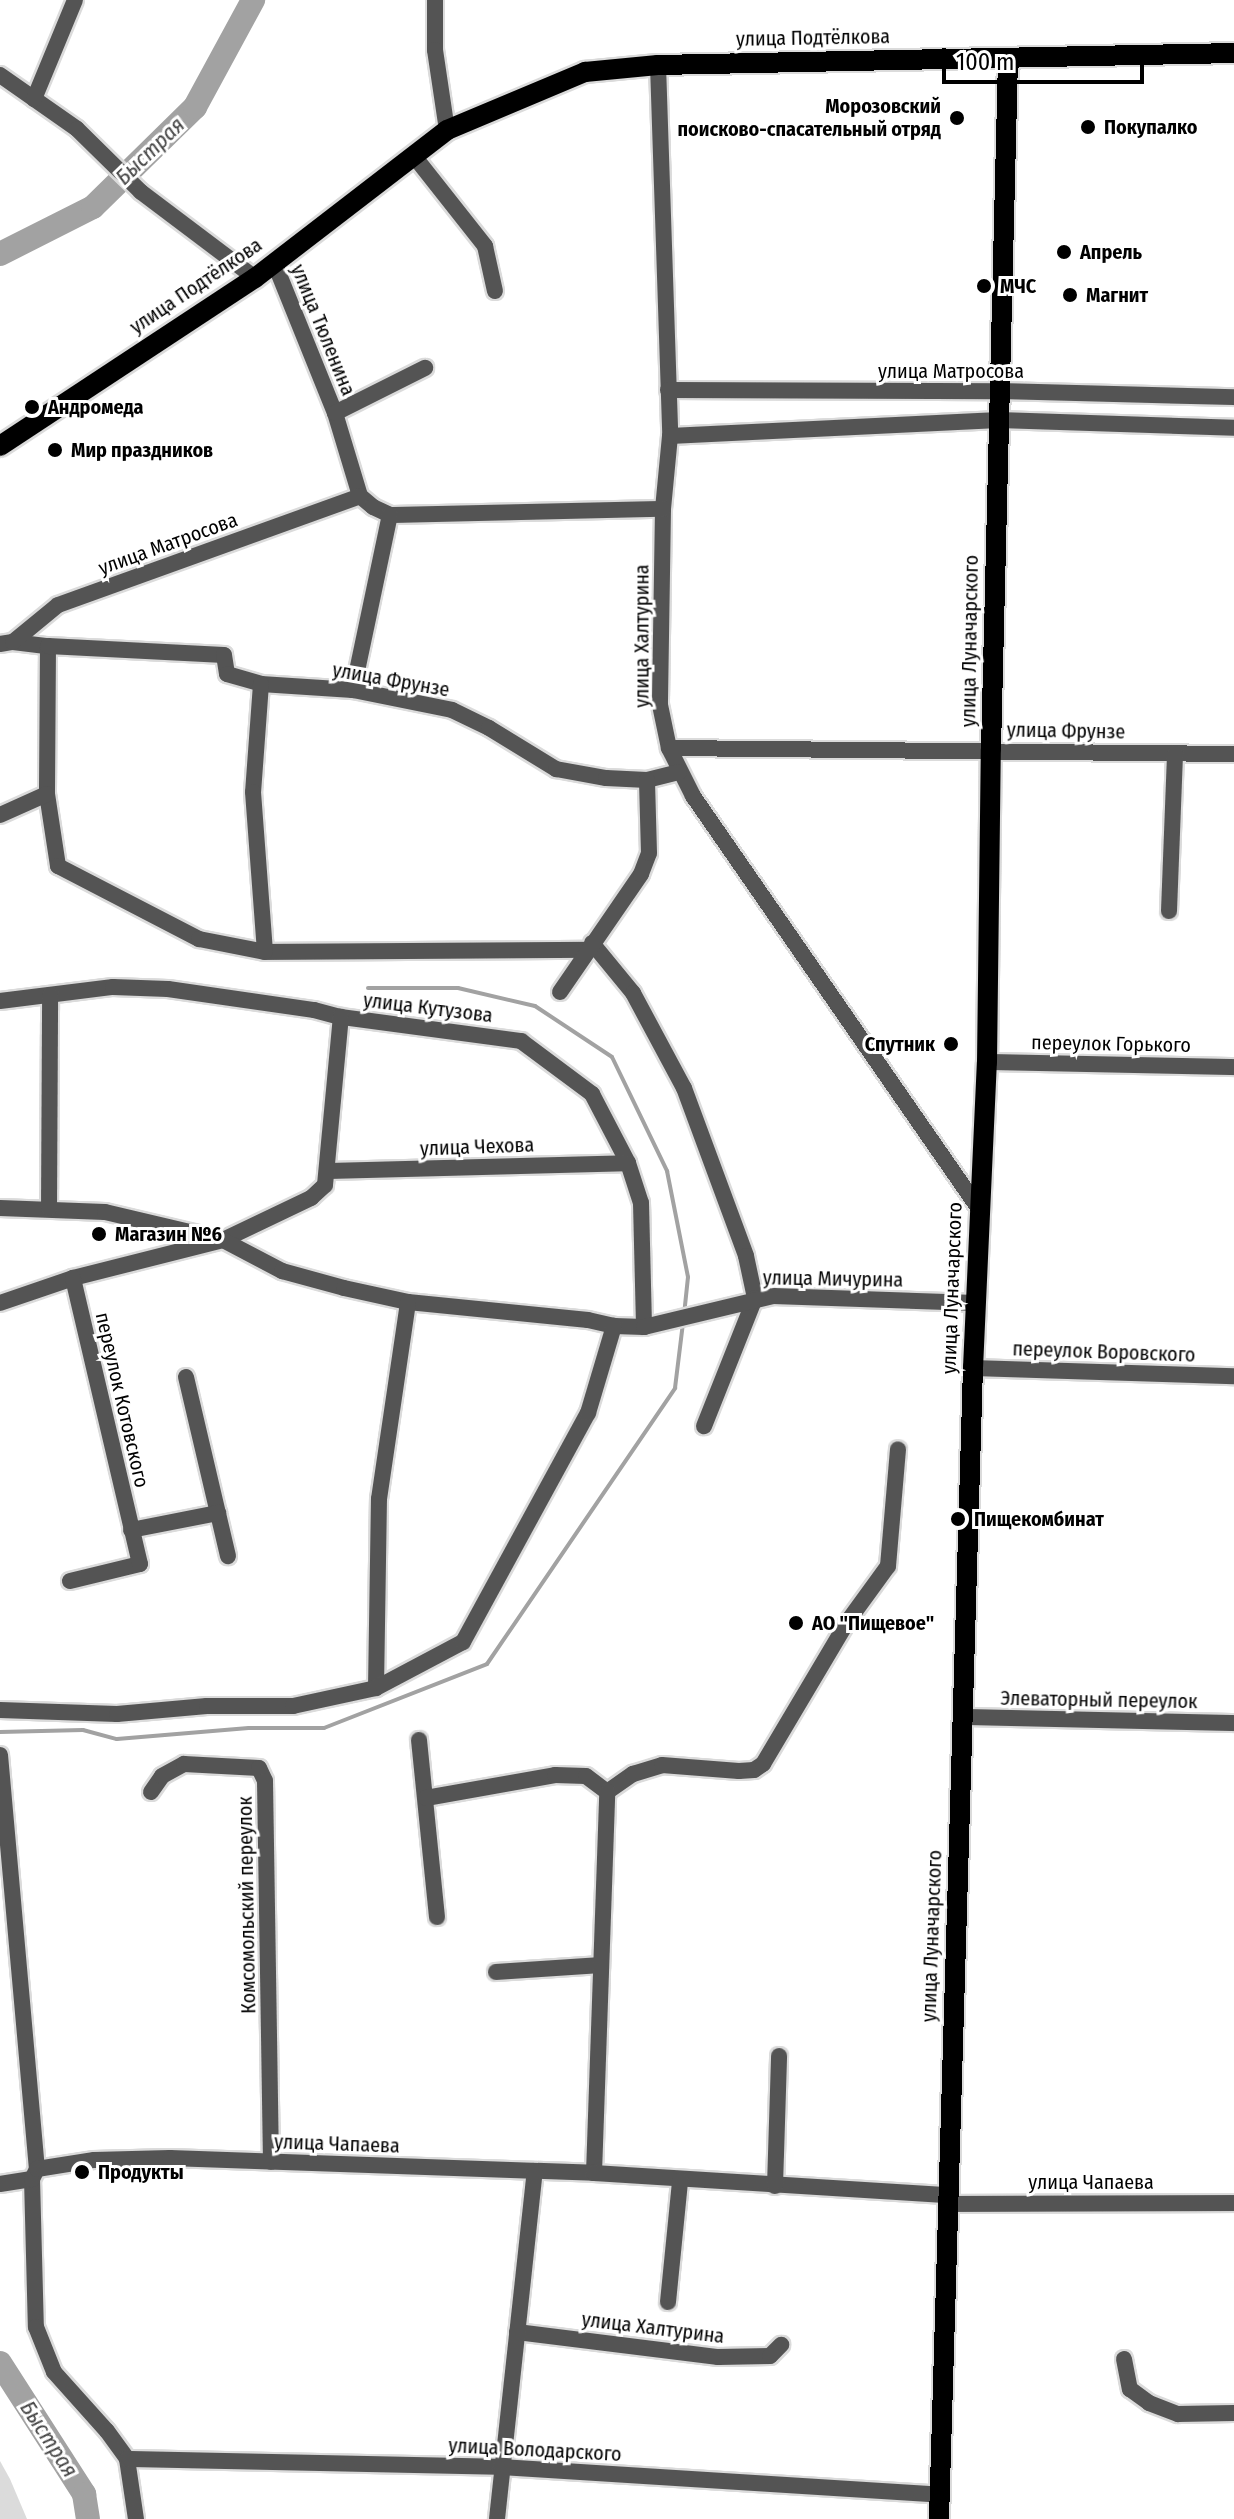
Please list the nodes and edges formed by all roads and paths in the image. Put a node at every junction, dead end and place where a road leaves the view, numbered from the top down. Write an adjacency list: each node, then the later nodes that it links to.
1 (75, 0): 7 (street)
2 (435, 0): 8 (street)
3 (1234, 53): 4 (main road, улица Подтёлкова)
4 (1008, 59): 5 (main road, улица Подтёлкова); 15 (main road, улица Луначарского)
5 (658, 65): 8 (main road, улица Подтёлкова); 14 (street, улица Халтурина)
6 (0, 75): 7 (street)
7 (34, 99): 11 (street)
8 (447, 130): 9 (main road, улица Подтёлкова)
9 (414, 156): 10 (main road, улица Подтёлкова); 12 (street)
10 (274, 262): 11 (main road, улица Подтёлкова); 17 (street, улица Тюленина)
11 (255, 278): 21 (main road, улица Подтёлкова)
12 (495, 291)
13 (425, 368): 17 (street, улица Тюленина)
14 (668, 390): 15 (street, улица Матросова); 20 (street, улица Халтурина)
15 (1000, 391): 16 (street, улица Матросова); 18 (main road, улица Луначарского)
16 (1234, 397)
17 (335, 413): 22 (street, улица Тюленина)
18 (999, 420): 19 (street); 20 (street); 30 (main road, улица Луначарского)
19 (1234, 428)
20 (670, 436): 23 (street, улица Халтурина)
21 (0, 446)
22 (360, 496): 24 (street); 25 (street, улица Матросова)
23 (663, 509): 24 (street); 29 (street, улица Халтурина)
24 (390, 515): 28 (street)
25 (6, 643): 26 (street)
26 (48, 646): 27 (street, улица Фрунзе); 35 (street)
27 (261, 684): 28 (street, улица Фрунзе); 39 (street)
28 (353, 690): 34 (street, улица Фрунзе)
29 (669, 748): 30 (street, улица Фрунзе); 33 (street, улица Халтурина)
30 (991, 749): 31 (street, улица Фрунзе); 44 (main road, улица Луначарского)
31 (1175, 753): 32 (street, улица Фрунзе); 37 (street)
32 (1234, 754)
33 (679, 772): 34 (street, улица Фрунзе); 50 (street, улица Халтурина)
34 (647, 780): 38 (street)
35 (47, 794): 36 (street); 39 (street)
36 (0, 815)
37 (1169, 911)
38 (589, 947): 39 (street); 40 (street); 53 (street)
39 (265, 952)
40 (560, 992)
41 (50, 995): 42 (street, улица Кутузова); 43 (street, улица Кутузова); 49 (street)
42 (0, 1001)
43 (341, 1017): 46 (street, улица Кутузова); 47 (street)
44 (987, 1062): 45 (street, переулок Горького); 50 (main road, улица Луначарского)
45 (1234, 1067)
46 (628, 1163): 47 (street, улица Чехова); 58 (street, улица Кутузова)
47 (327, 1171): 51 (street)
48 (0, 1208): 49 (street)
49 (49, 1208): 51 (street)
50 (979, 1209): 56 (main road, улица Луначарского)
51 (223, 1240): 52 (street); 54 (street, улица Мичурина)
52 (73, 1278): 55 (street); 65 (street, переулок Котовского)
53 (755, 1298): 56 (street, улица Мичурина); 58 (street, улица Мичурина); 62 (street)
54 (408, 1302): 57 (street, улица Мичурина); 68 (street)
55 (0, 1303)
56 (976, 1303): 59 (main road, улица Луначарского)
57 (614, 1326): 58 (street, улица Мичурина); 68 (street)
58 (644, 1327)
59 (973, 1368): 60 (street, переулок Воровского); 70 (main road, улица Луначарского)
60 (1234, 1376)
61 (186, 1377): 64 (street)
62 (704, 1426)
63 (898, 1449): 76 (street)
64 (218, 1513): 65 (street); 66 (street)
65 (131, 1530): 67 (street, переулок Котовского)
66 (228, 1556)
67 (70, 1581)
68 (376, 1688): 69 (street)
69 (0, 1710)
70 (964, 1717): 71 (street, Элеваторный переулок); 89 (main road, улица Луначарского)
71 (1234, 1723)
72 (419, 1740): 77 (street)
73 (0, 1755): 74 (street)
74 (3, 1780): 85 (street)
75 (151, 1792): 82 (street, Комсомольский переулок)
76 (607, 1792): 77 (street); 79 (street)
77 (426, 1798): 78 (street)
78 (437, 1917)
79 (601, 1965): 80 (street); 84 (street)
80 (496, 1972)
81 (779, 2056): 88 (street)
82 (271, 2162): 83 (street, улица Чапаева); 85 (street, улица Чапаева)
83 (535, 2171): 84 (street, улица Чапаева); 92 (street)
84 (594, 2173): 86 (street, улица Чапаева)
85 (35, 2174): 87 (street, улица Чапаева); 96 (street)
86 (680, 2181): 88 (street, улица Чапаева); 91 (street)
87 (0, 2184)
88 (775, 2186): 89 (street, улица Чапаева)
89 (948, 2200): 90 (street, улица Чапаева); 98 (main road, улица Луначарского)
90 (1234, 2203)
91 (668, 2302)
92 (517, 2332): 93 (street, улица Халтурина); 97 (street)
93 (781, 2345)
94 (1124, 2359): 95 (street)
95 (1234, 2413)
96 (127, 2459): 97 (street, улица Володарского); 99 (street)
97 (501, 2467): 98 (street, улица Володарского); 100 (street)
98 (941, 2495): 101 (main road, улица Луначарского)
99 (136, 2519)
100 (497, 2519)
101 (939, 2519)

